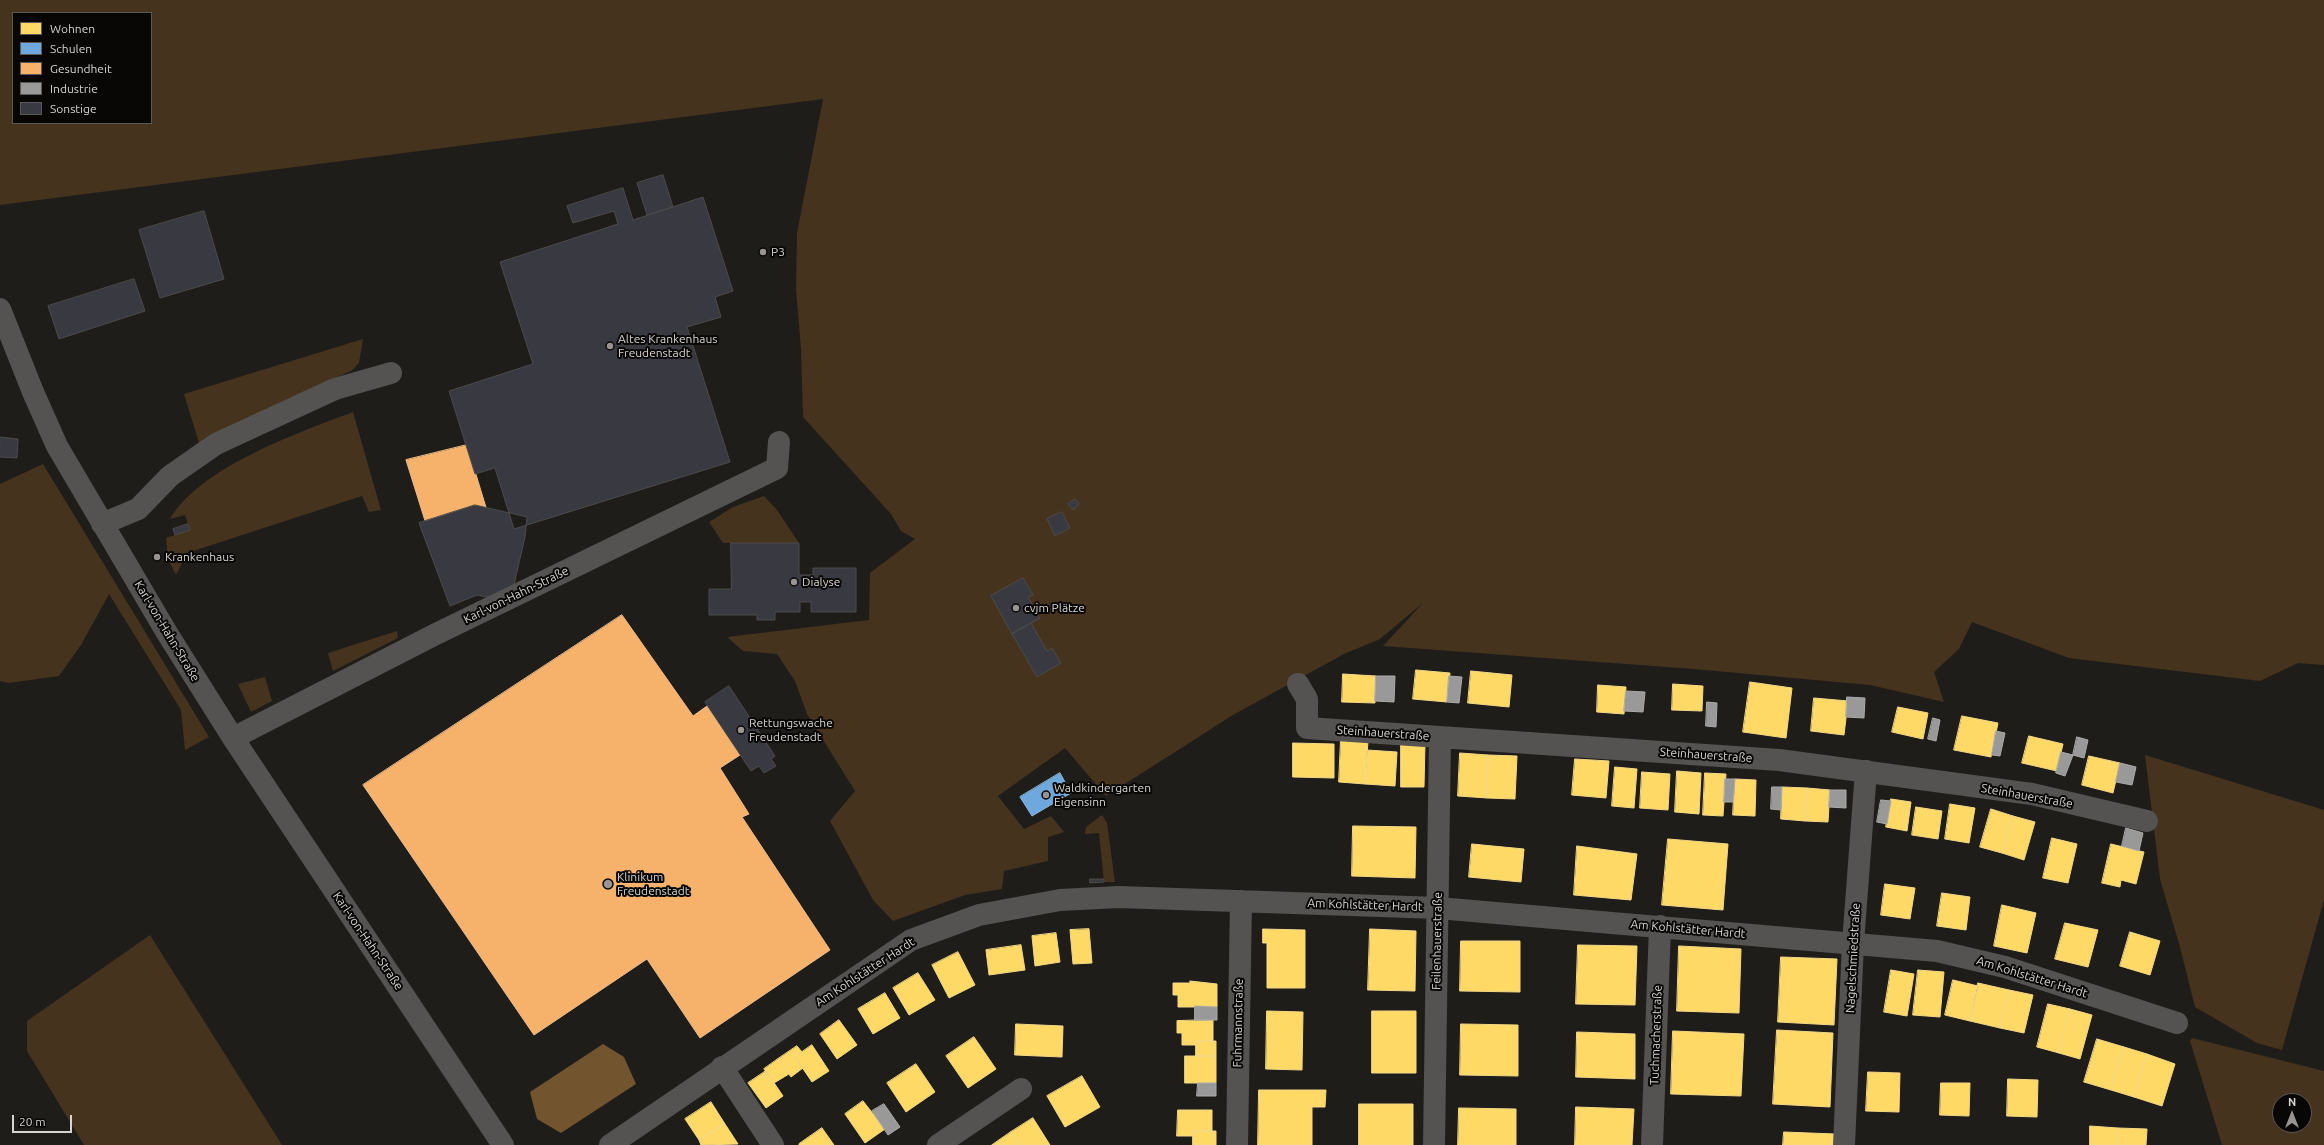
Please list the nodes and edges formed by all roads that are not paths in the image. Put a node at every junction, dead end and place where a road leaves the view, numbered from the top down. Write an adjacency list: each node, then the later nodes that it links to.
1 (0, 309): 4 (street, Karl-von-Hahn-Straße)
2 (391, 373): 4 (street)
3 (779, 442): 7 (street, Karl-von-Hahn-Straße)
4 (102, 524): 7 (street, Karl-von-Hahn-Straße)
5 (1298, 684): 6 (street, Steinhauerstraße)
6 (1440, 737): 8 (street, Steinhauerstraße); 11 (street, Feilenhauerstraße)
7 (233, 738): 17 (street, Karl-von-Hahn-Straße)
8 (1866, 771): 9 (street, Steinhauerstraße); 13 (street, Nagelschmiedstraße)
9 (2147, 821)
10 (1241, 901): 11 (street, Am Kohlstätter Hardt); 15 (street, Am Kohlstätter Hardt); 21 (street, Fuhrmannstraße)
11 (1438, 908): 12 (street, Am Kohlstätter Hardt); 22 (street, Feilenhauerstraße)
12 (1660, 926): 13 (street, Am Kohlstätter Hardt); 23 (street, Tuchmacherstraße)
13 (1853, 943): 14 (street, Am Kohlstätter Hardt); 24 (street, Nagelschmiedstraße)
14 (2177, 1023)
15 (722, 1067): 18 (street, Am Kohlstätter Hardt); 19 (street)
16 (1021, 1089): 20 (street)
17 (503, 1145)
18 (610, 1145)
19 (773, 1145)
20 (938, 1145)
21 (1237, 1145)
22 (1434, 1145)
23 (1652, 1145)
24 (1844, 1145): 25 (street)
25 (1848, 1145)

